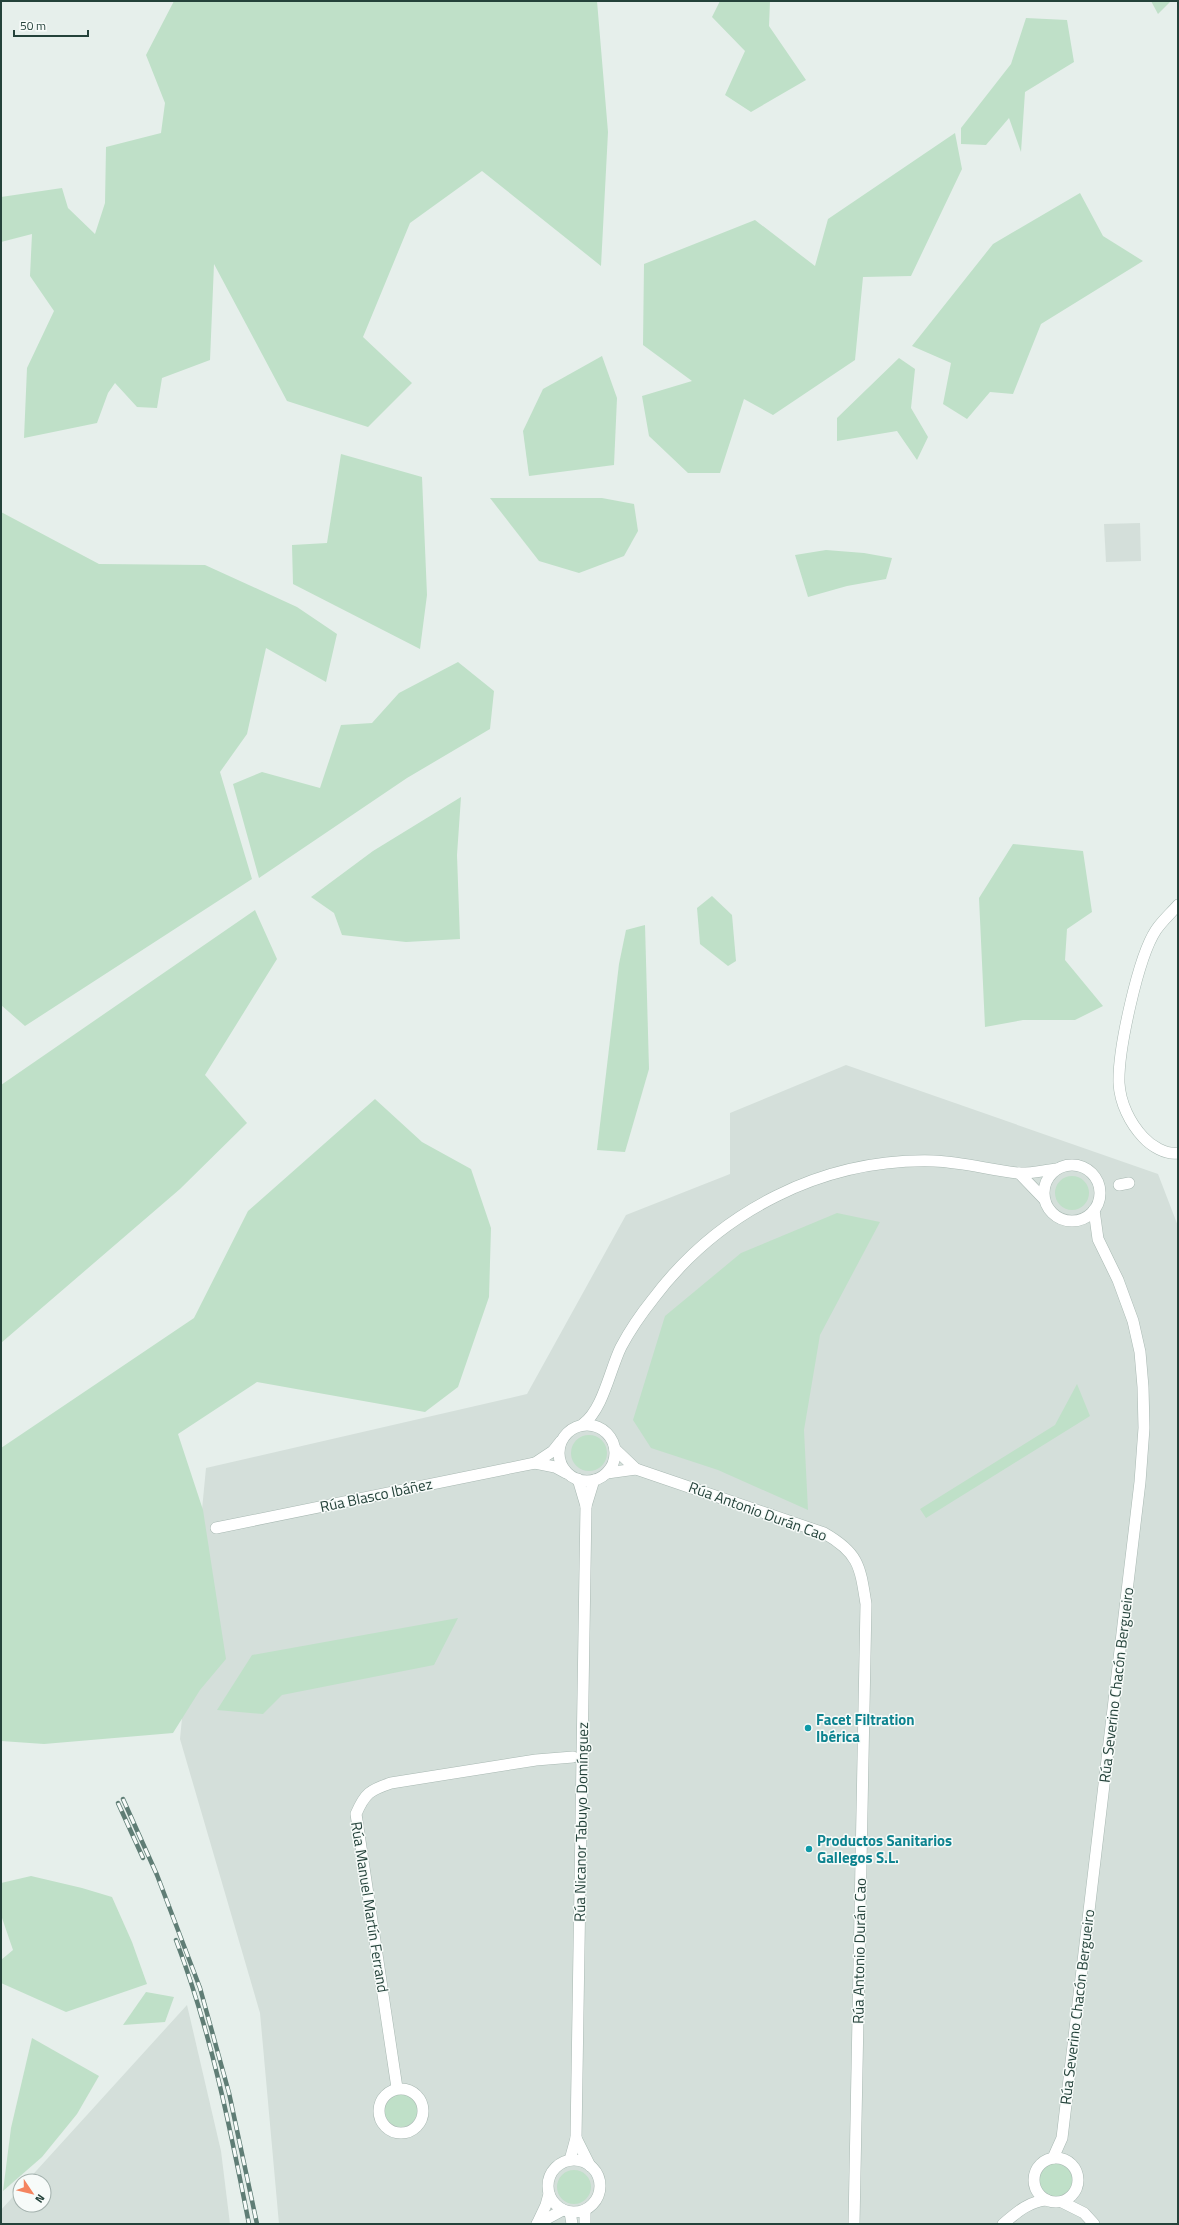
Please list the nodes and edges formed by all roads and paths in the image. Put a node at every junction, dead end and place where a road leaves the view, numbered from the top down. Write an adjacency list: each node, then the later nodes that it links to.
1 (1178, 905): 2 (street)
2 (1178, 1153)
3 (1057, 1169): 4 (street); 5 (street); 6 (street)
4 (1019, 1173): 5 (street); 9 (street)
5 (1044, 1199): 7 (street)
6 (1094, 1210): 7 (street); 8 (street, Rúa Severino Chacón Bergueiro)
7 (1081, 1219): 8 (street, Rúa Severino Chacón Bergueiro)
8 (1098, 1239): 24 (street, Rúa Severino Chacón Bergueiro)
9 (599, 1405): 10 (street); 11 (street)
10 (583, 1424): 11 (street); 12 (street)
11 (605, 1430): 13 (street)
12 (561, 1441): 14 (street, Rúa Blasco Ibáñez); 17 (street)
13 (615, 1449): 15 (street, Rúa Antonio Durán Cao); 16 (street)
14 (535, 1462): 17 (street, Rúa Blasco Ibáñez); 20 (street, Rúa Blasco Ibáñez)
15 (636, 1469): 16 (street, Rúa Antonio Durán Cao); 42 (street, Rúa Antonio Durán Cao)
16 (607, 1473): 18 (street)
17 (573, 1477): 18 (street); 19 (street, Rúa Nicanor Tabuyo Domínguez)
18 (594, 1480): 19 (street, Rúa Nicanor Tabuyo Domínguez)
19 (586, 1506): 23 (street, Rúa Nicanor Tabuyo Domínguez)
20 (216, 1528)
21 (573, 1756): 22 (street, Rúa Manuel Martín Ferrand)
22 (397, 2088): 22 (street)
23 (576, 2138): 26 (street, Rúa Nicanor Tabuyo Domínguez); 28 (street, Rúa Nicanor Tabuyo Domínguez)
24 (1062, 2138): 25 (street, Rúa Severino Chacón Bergueiro); 27 (street, Rúa Severino Chacón Bergueiro)
25 (1053, 2158): 27 (street); 29 (street)
26 (570, 2160): 28 (street); 31 (street)
27 (1069, 2162): 30 (street)
28 (590, 2166): 35 (street)
29 (1035, 2185): 32 (street); 34 (street)
30 (1075, 2191): 33 (street); 37 (street)
31 (549, 2194): 36 (street); 38 (street)
32 (1047, 2200): 33 (street); 34 (street)
33 (1062, 2202): 37 (street)
34 (1023, 2208): 43 (street)
35 (585, 2210): 36 (street); 41 (street)
36 (567, 2211): 38 (street); 40 (street)
37 (1084, 2213): 44 (street)
38 (537, 2224): 39 (street)
39 (540, 2224)
40 (572, 2224)
41 (585, 2224)
42 (854, 2224)
43 (1003, 2224)
44 (1094, 2224)

